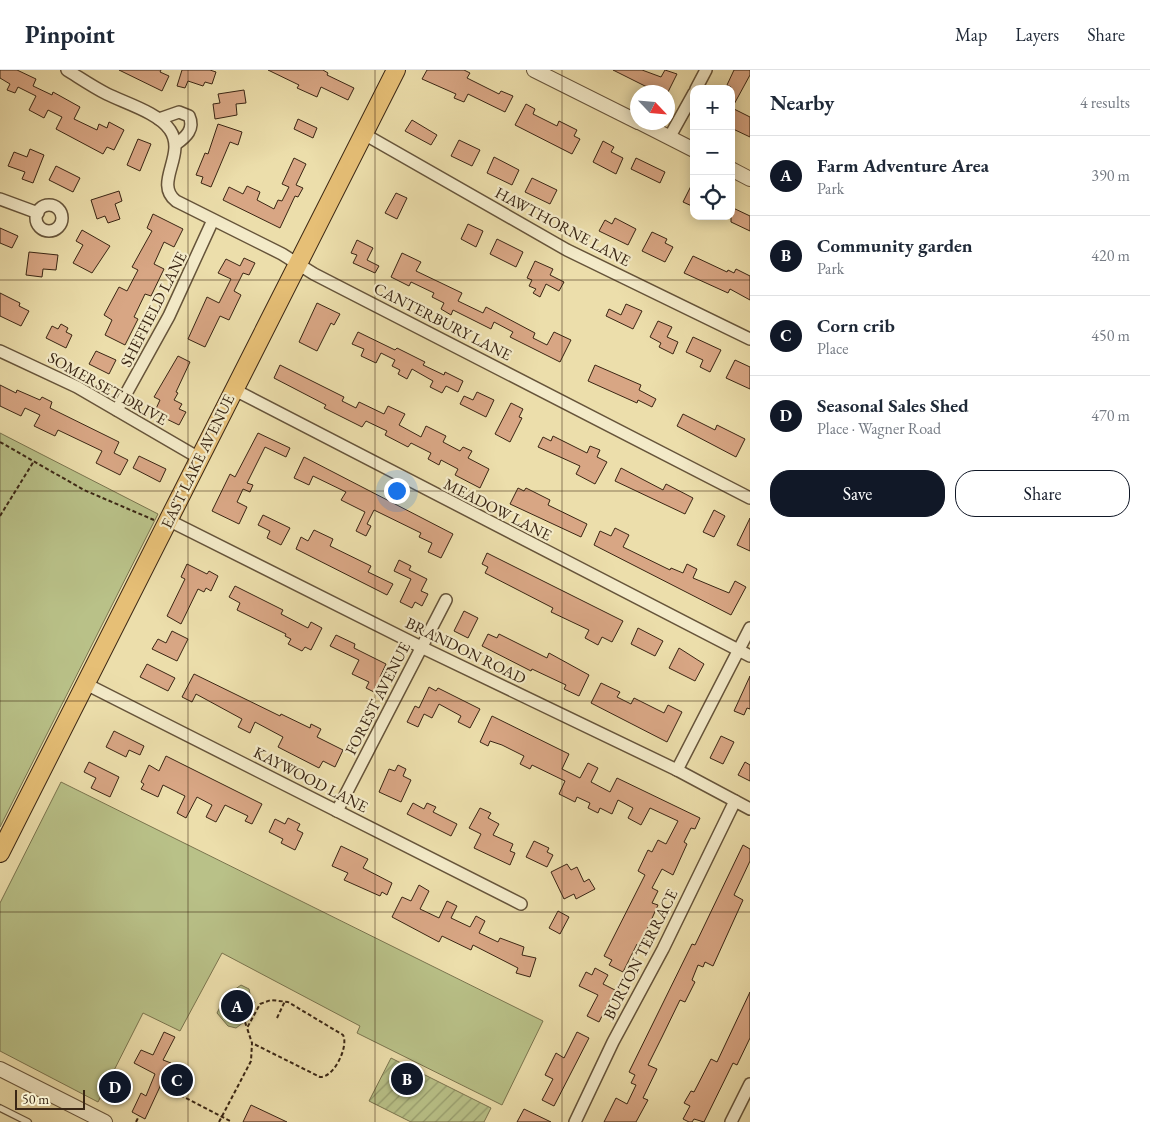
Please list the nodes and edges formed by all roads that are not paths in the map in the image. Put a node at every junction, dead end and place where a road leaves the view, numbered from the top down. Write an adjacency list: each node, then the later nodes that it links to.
1 (67, 70): 7 (street)
2 (534, 70): 8 (street)
3 (706, 70): 5 (street)
4 (392, 71): 10 (main road, EAST LAKE AVENUE)
5 (698, 85)
6 (690, 100): 11 (street)
7 (159, 118): 12 (street); 12 (street, CANTERBURY LANE)
8 (630, 118)
9 (654, 130): 11 (street)
10 (364, 134): 19 (main road, EAST LAKE AVENUE); 20 (street, HAWTHORNE LANE)
11 (669, 138): 13 (street)
12 (176, 144): 18 (street, CANTERBURY LANE)
13 (690, 148)
14 (735, 172): 15 (street)
15 (750, 179)
16 (0, 199): 17 (street)
17 (38, 213)
18 (213, 220): 19 (street, CANTERBURY LANE); 23 (street, SHEFFIELD LANE)
19 (297, 264): 22 (main road, EAST LAKE AVENUE); 25 (street, CANTERBURY LANE)
20 (750, 339)
21 (0, 351): 23 (street, SOMERSET DRIVE)
22 (233, 389): 24 (main road, EAST LAKE AVENUE); 30 (street, MEADOW LANE)
23 (117, 410): 24 (street, SOMERSET DRIVE)
24 (199, 458): 26 (main road, EAST LAKE AVENUE)
25 (750, 498)
26 (167, 522): 29 (street, BRANDON ROAD); 32 (main road, EAST LAKE AVENUE)
27 (446, 600): 29 (street, FOREST AVENUE)
28 (750, 628): 30 (street)
29 (422, 647): 33 (street, BRANDON ROAD); 36 (street, FOREST AVENUE)
30 (739, 650): 31 (street, MEADOW LANE); 33 (street)
31 (750, 656)
32 (86, 684): 36 (street, KAYWOOD LANE); 37 (main road, EAST LAKE AVENUE)
33 (677, 770): 34 (street, BRANDON ROAD)
34 (735, 801): 35 (street, BRANDON ROAD); 44 (street, BURTON TERRACE)
35 (750, 809)
36 (337, 811): 38 (street, KAYWOOD LANE)
37 (0, 853)
38 (521, 904)
39 (0, 1069): 43 (street)
40 (750, 1084): 45 (street)
41 (0, 1108): 42 (lane)
42 (28, 1122)
43 (104, 1122)
44 (575, 1122)
45 (732, 1122)

